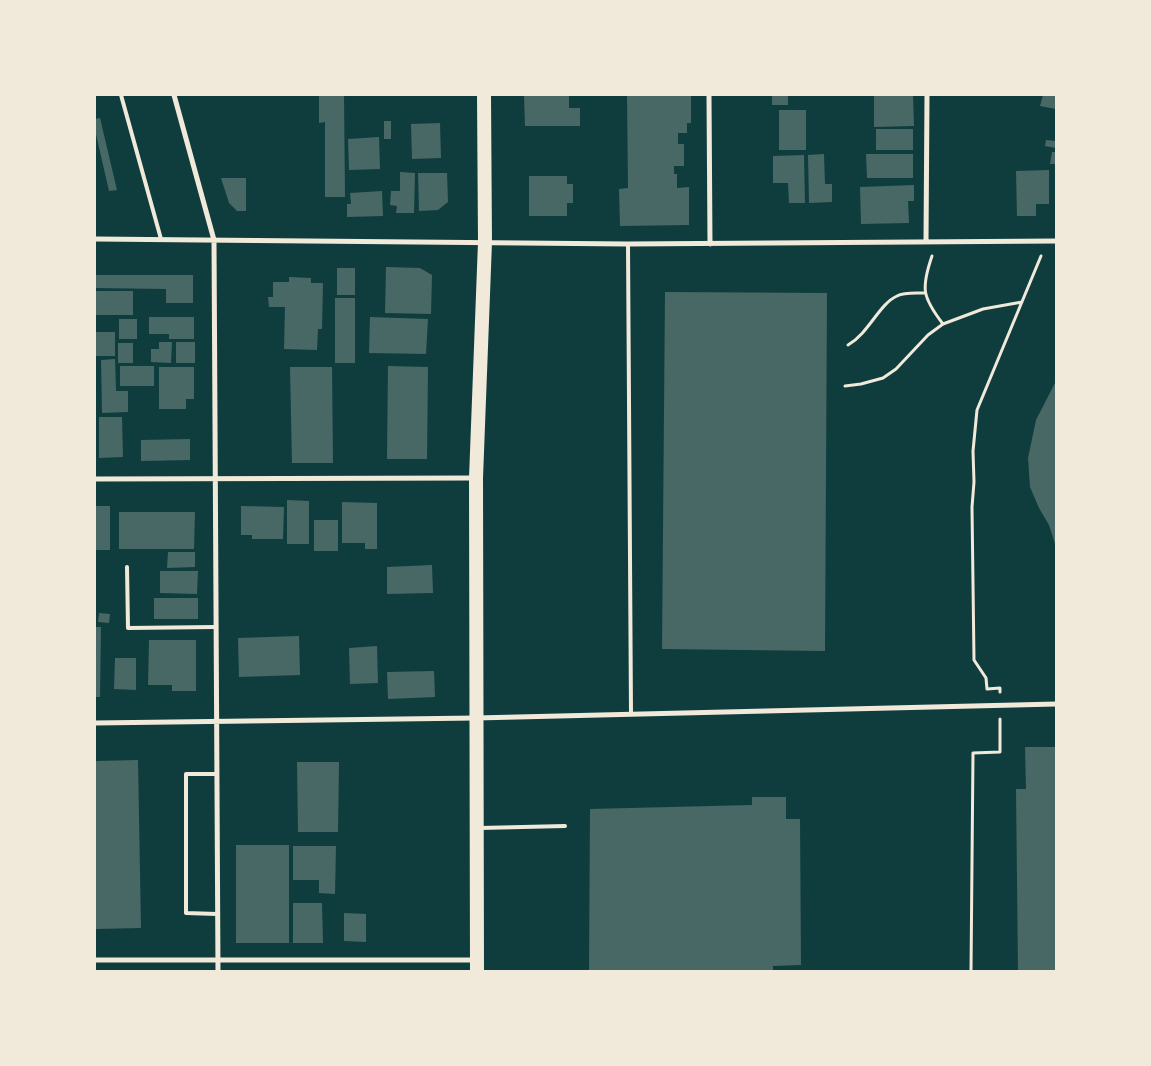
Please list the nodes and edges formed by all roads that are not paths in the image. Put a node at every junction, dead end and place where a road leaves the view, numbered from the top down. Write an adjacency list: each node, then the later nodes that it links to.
1 (121, 95): 7 (lane)
2 (174, 95): 8 (street)
3 (484, 95): 11 (highway)
4 (709, 95): 13 (street)
5 (927, 95): 9 (street)
6 (95, 239): 7 (street)
7 (161, 239): 8 (street)
8 (214, 240): 11 (street); 14 (street)
9 (926, 241): 10 (street); 13 (street)
10 (1056, 241)
11 (485, 242): 12 (street); 15 (highway)
12 (628, 244): 13 (street); 20 (lane)
13 (710, 244)
14 (215, 478): 15 (street); 16 (street); 18 (street)
15 (476, 478): 21 (highway)
16 (95, 479)
17 (127, 567): 18 (lane)
18 (215, 626): 22 (street)
19 (1056, 704): 20 (street)
20 (631, 714): 21 (street)
21 (476, 718): 22 (street); 26 (highway)
22 (216, 722): 23 (street); 24 (street)
23 (95, 723)
24 (216, 774): 27 (street); 27 (lane)
25 (565, 826): 26 (lane)
26 (476, 828): 30 (highway)
27 (217, 914): 29 (street)
28 (95, 960): 29 (street)
29 (218, 960): 30 (street); 31 (street)
30 (477, 966)
31 (218, 971)

